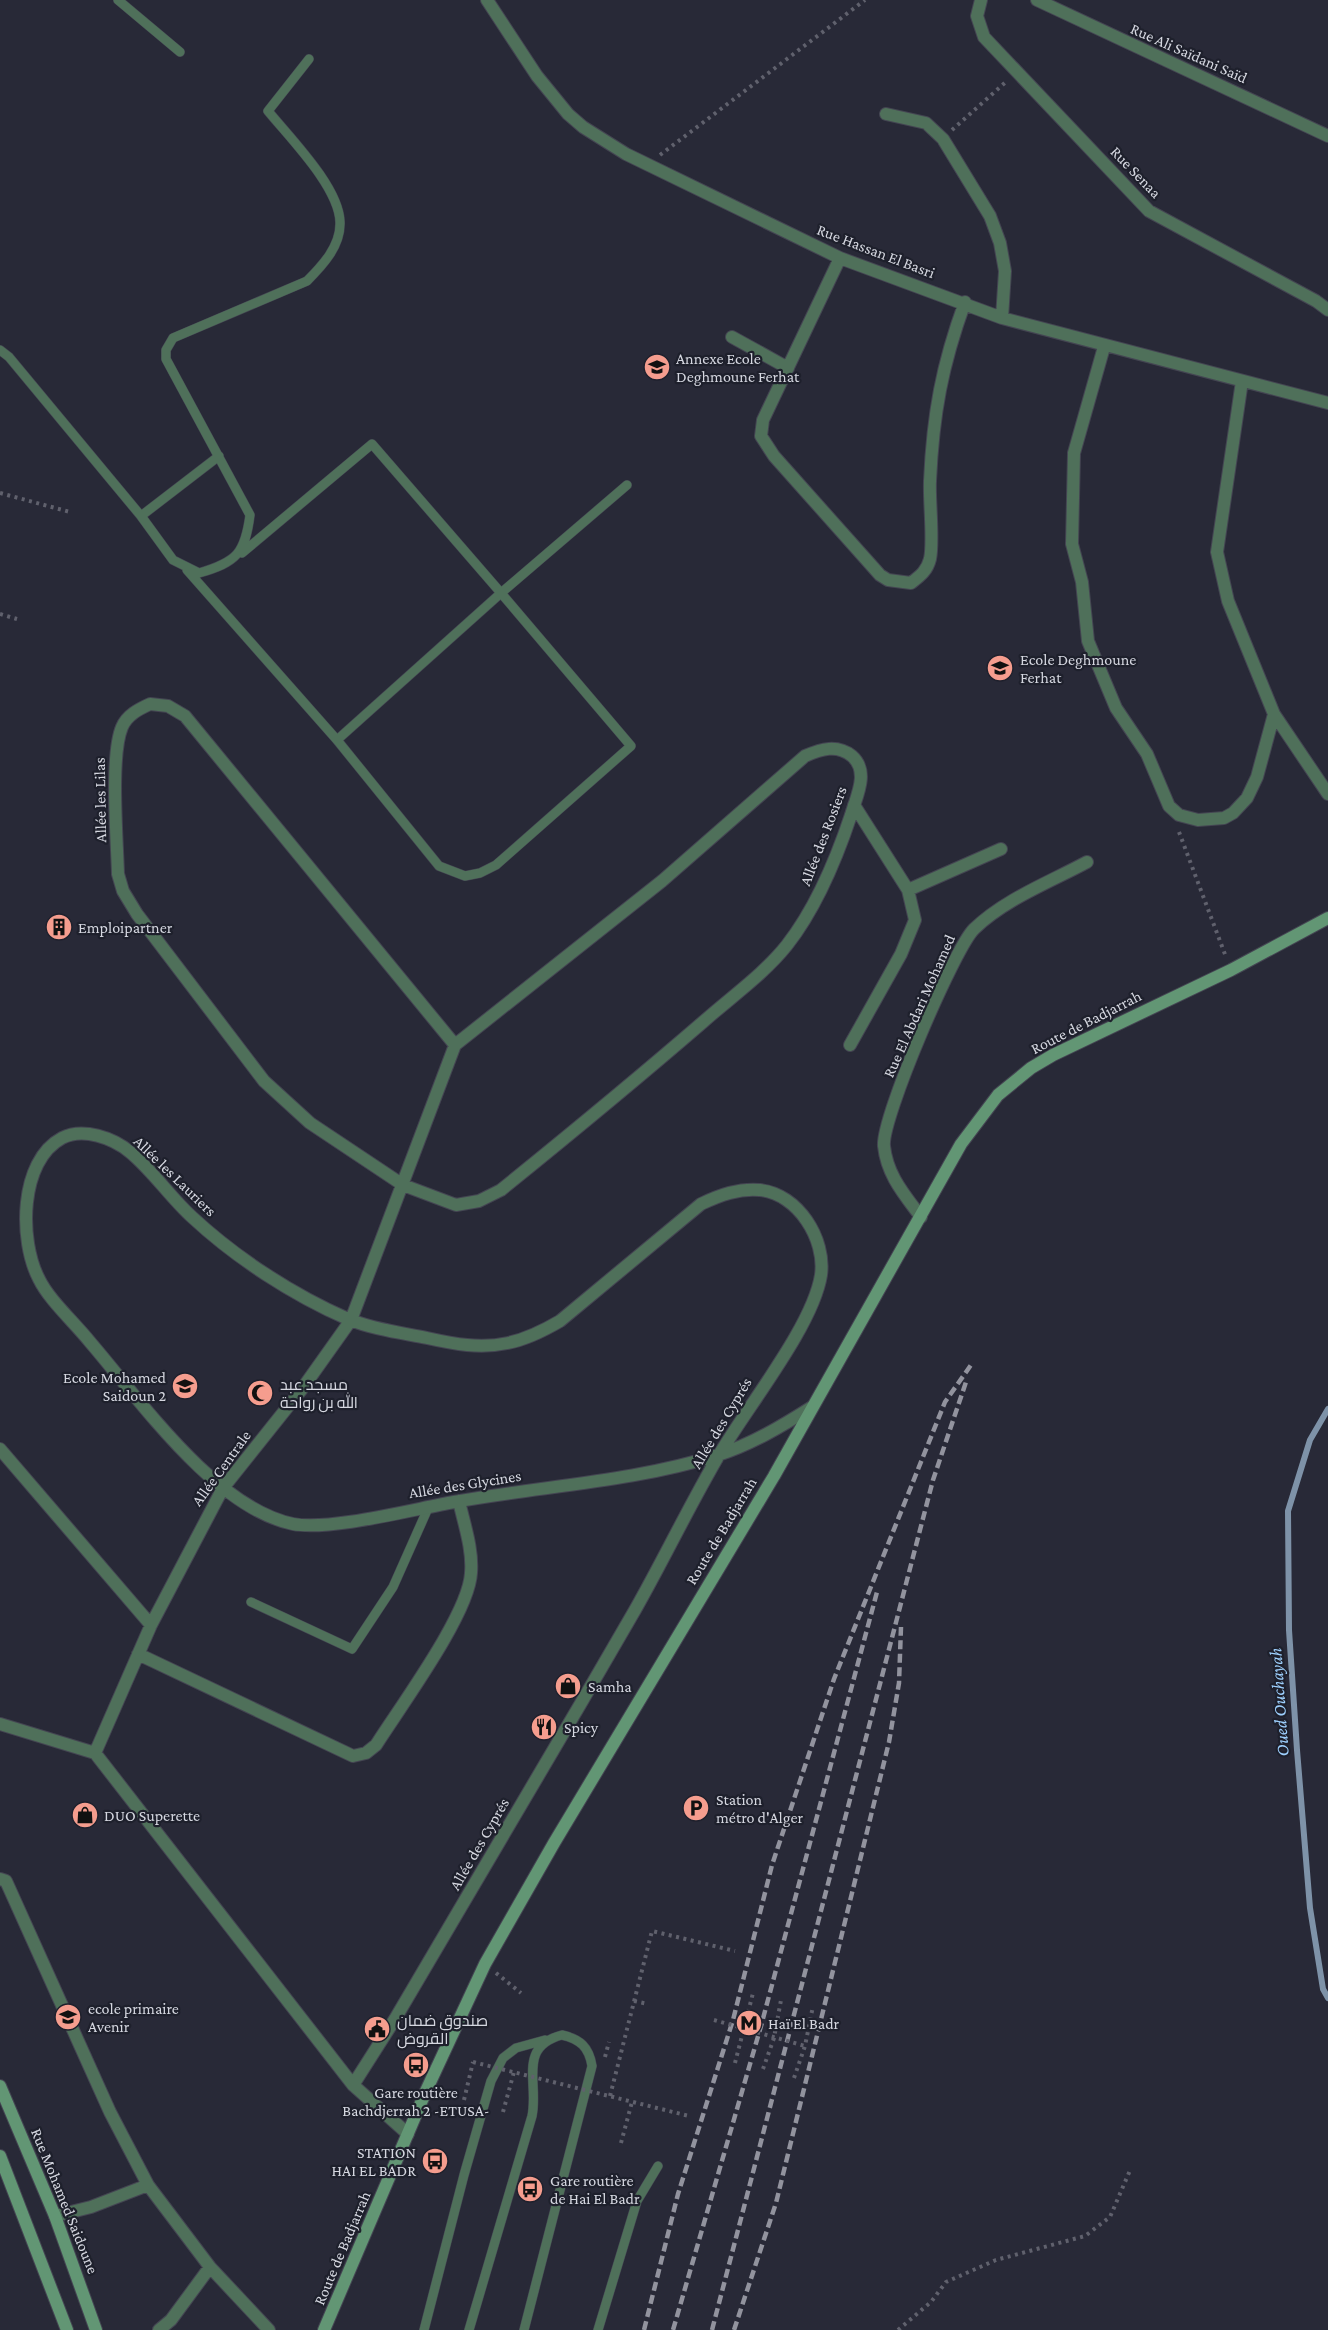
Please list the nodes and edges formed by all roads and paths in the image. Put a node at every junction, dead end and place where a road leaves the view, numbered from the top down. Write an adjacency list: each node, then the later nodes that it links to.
1 (118, 0): 6 (lane)
2 (487, 0): 12 (street, Rue Hassan El Basri)
3 (865, 0): 12 (path)
4 (981, 0): 8 (street, Rue Senaa)
5 (1037, 0): 10 (street, Rue Ali Saïdani Saïd)
6 (180, 52)
7 (309, 59): 23 (lane)
8 (1016, 72): 11 (path); 15 (street, Rue Senaa)
9 (886, 114): 11 (street)
10 (1328, 136)
11 (943, 139): 16 (street)
12 (648, 164): 13 (street, Rue Hassan El Basri)
13 (840, 258): 14 (street, Rue Hassan El Basri); 20 (street)
14 (965, 302): 16 (street, Rue Hassan El Basri); 20 (street)
15 (1328, 310)
16 (1002, 318): 18 (street, Rue Hassan El Basri)
17 (732, 337): 20 (street)
18 (1104, 347): 21 (street, Rue Hassan El Basri); 37 (street)
19 (0, 350): 27 (lane)
20 (788, 368)
21 (1242, 381): 22 (street, Rue Hassan El Basri); 33 (street)
22 (1328, 403)
23 (219, 456): 27 (lane); 28 (lane)
24 (627, 485): 30 (lane)
25 (0, 493): 26 (path)
26 (70, 512)
27 (141, 516): 29 (lane)
28 (240, 554): 29 (lane); 30 (lane)
29 (185, 568): 34 (lane)
30 (501, 593): 34 (lane); 34 (lane)
31 (0, 614): 32 (path)
32 (17, 619)
33 (1274, 714): 35 (street); 37 (street)
34 (337, 740)
35 (1328, 794)
36 (854, 805): 40 (street); 43 (street, Allée des Rosiers); 45 (street, Allée des Rosiers)
37 (1169, 806): 42 (path)
38 (1001, 849): 40 (street)
39 (1088, 862): 46 (street, Rue El Abdari Mohamed)
40 (908, 890): 44 (street)
41 (1328, 918): 42 (main road, Route de Badjarrah)
42 (1231, 970): 46 (main road, Route de Badjarrah)
43 (455, 1045): 45 (street, Allée Centrale); 45 (street, Allée les Lilas)
44 (850, 1045)
45 (403, 1185): 47 (street, Allée Centrale)
46 (921, 1217): 48 (main road, Route de Badjarrah)
47 (351, 1320): 50 (street, Allée des Cyprés); 51 (street, Allée Centrale); 51 (street, Allée les Lauriers)
48 (812, 1407): 50 (street, Allée des Glycines); 61 (main road, Route de Badjarrah)
49 (0, 1449): 55 (street)
50 (719, 1455): 52 (street, Allée des Glycines); 77 (street, Allée des Cyprés)
51 (223, 1488): 53 (street, Allée des Glycines); 55 (street, Allée Centrale)
52 (459, 1501): 53 (street, Allée des Glycines); 56 (street)
53 (429, 1506): 54 (lane)
54 (251, 1602)
55 (151, 1625): 56 (street, Allée Centrale)
56 (138, 1654): 58 (street, Allée Centrale)
57 (0, 1724): 58 (street)
58 (94, 1753): 77 (street)
59 (0, 1879): 89 (street)
60 (735, 1951): 65 (path)
61 (485, 1964): 62 (path); 84 (main road, Route de Badjarrah)
62 (521, 1993)
63 (753, 1993): 69 (path)
64 (781, 2000): 71 (path)
65 (633, 2001): 66 (path); 79 (path)
66 (648, 2004)
67 (813, 2006): 72 (path)
68 (714, 2020): 69 (path, bridge)
69 (745, 2030): 71 (path, bridge); 73 (path)
70 (550, 2038): 97 (lane); 98 (lane); 99 (lane)
71 (774, 2038): 72 (path, bridge); 74 (path)
72 (805, 2046): 76 (path)
73 (735, 2063)
74 (763, 2069)
75 (514, 2072): 79 (path, bridge); 80 (path, bridge); 82 (path)
76 (794, 2078)
77 (353, 2085): 84 (street)
78 (0, 2086): 90 (main road, Rue Mohamed Saidoune)
79 (610, 2096): 81 (path, bridge)
80 (464, 2100)
81 (632, 2102): 83 (path, bridge); 85 (path)
82 (503, 2112)
83 (689, 2116)
84 (408, 2134): 96 (main road, Route de Badjarrah)
85 (621, 2143)
86 (0, 2156): 92 (main road)
87 (658, 2166): 100 (lane)
88 (1131, 2168): 101 (path)
89 (148, 2185): 90 (street); 91 (street)
90 (55, 2216): 93 (main road, Rue Mohamed Saidoune)
91 (210, 2267): 94 (street); 95 (street)
92 (67, 2330)
93 (96, 2330)
94 (159, 2330)
95 (270, 2330)
96 (324, 2330)
97 (424, 2330)
98 (469, 2330)
99 (524, 2330)
100 (598, 2330)
101 (898, 2330)

